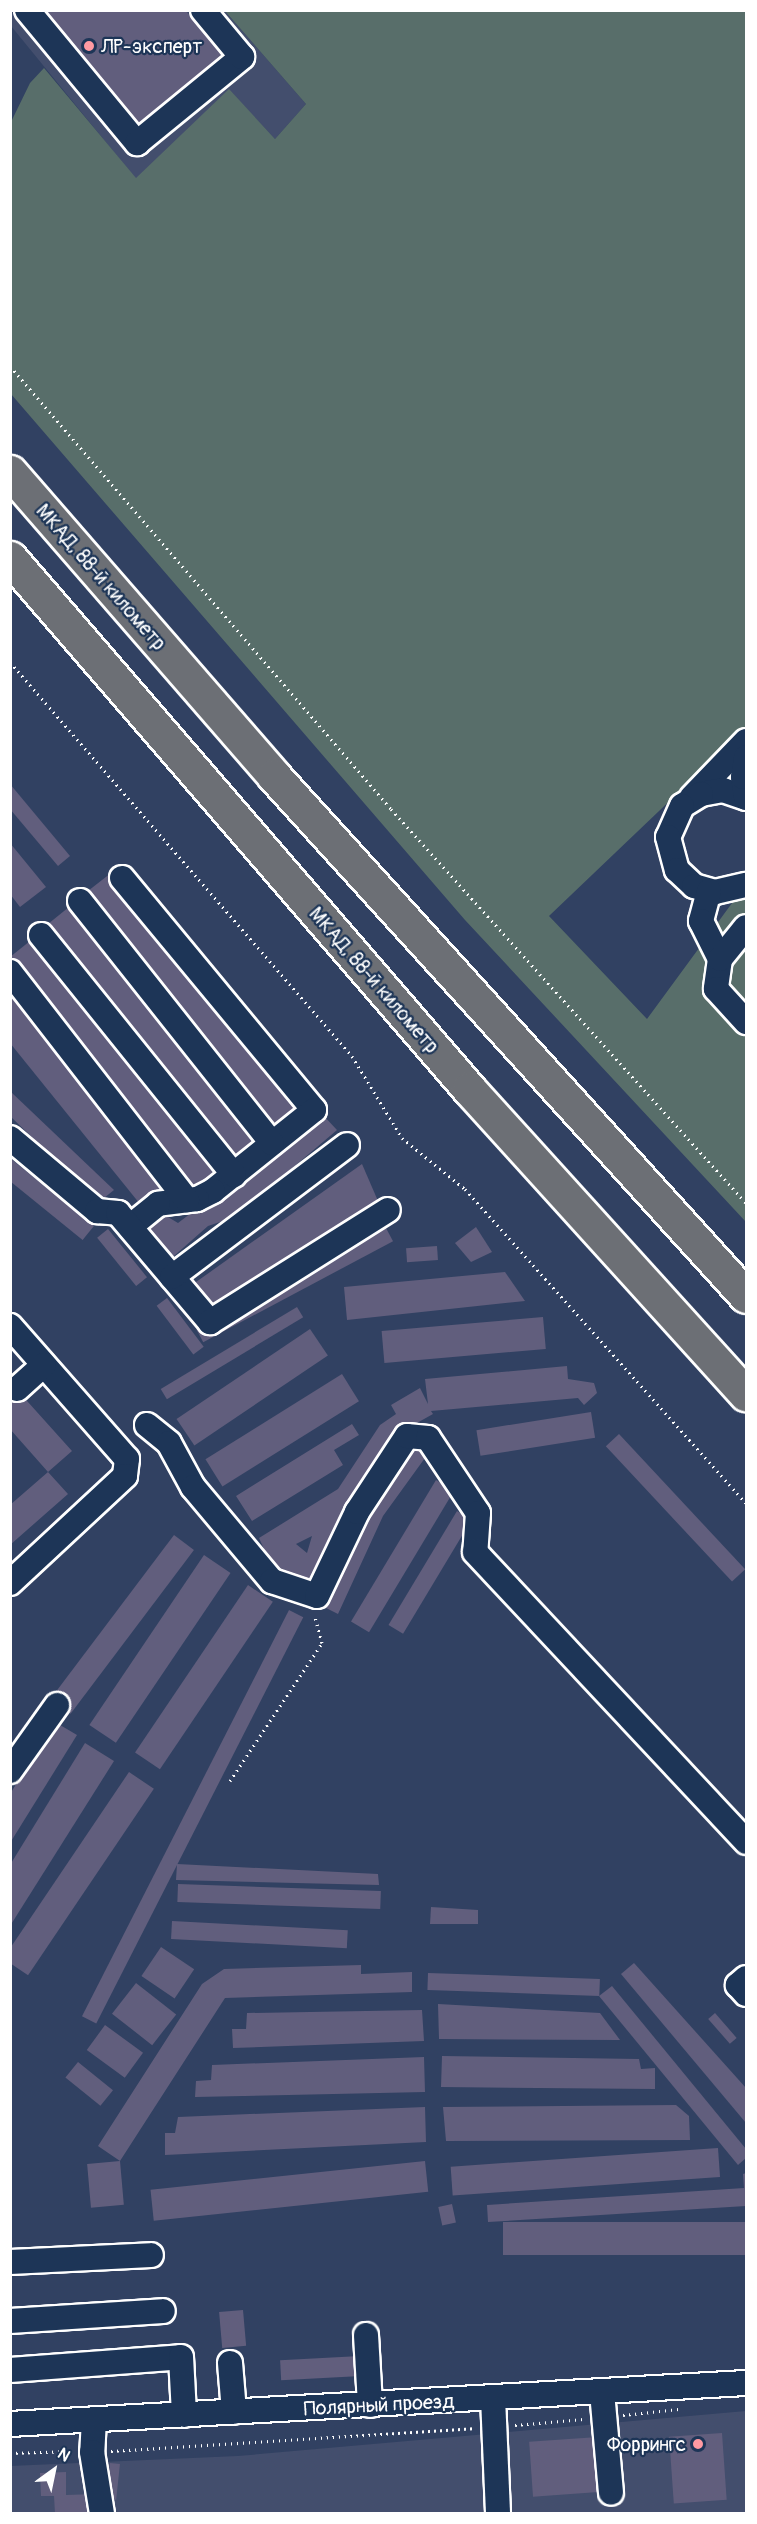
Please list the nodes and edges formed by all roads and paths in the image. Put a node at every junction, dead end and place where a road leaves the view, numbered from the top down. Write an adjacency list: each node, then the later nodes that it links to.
1 (27, 10): 2 (street)
2 (203, 10)
3 (10, 366): 25 (path)
4 (10, 472): 29 (highway, МКАД, 88-й километр)
5 (10, 558): 33 (highway, МКАД, 88-й километр)
6 (10, 662): 35 (path)
7 (747, 741): 10 (street)
8 (747, 757): 9 (street)
9 (746, 798): 10 (street)
10 (690, 799): 13 (street)
11 (122, 878): 21 (street)
12 (747, 885): 13 (street)
13 (709, 891): 17 (street)
14 (80, 901): 21 (street)
15 (747, 927): 17 (street)
16 (41, 935): 23 (street)
17 (720, 959): 19 (street)
18 (10, 972): 24 (street)
19 (743, 1010)
20 (10, 1138): 27 (street)
21 (272, 1143): 23 (street)
22 (347, 1145): 28 (street)
23 (234, 1175): 24 (street)
24 (187, 1200): 27 (street)
25 (747, 1203)
26 (388, 1210): 28 (street)
27 (130, 1227): 28 (street)
28 (172, 1277)
29 (747, 1296)
30 (10, 1326): 31 (street)
31 (44, 1365): 32 (street); 36 (street)
32 (17, 1389)
33 (747, 1394)
34 (147, 1425): 41 (street)
35 (747, 1503)
36 (10, 1583)
37 (311, 1612): 40 (path)
38 (57, 1705): 39 (street)
39 (10, 1772)
40 (230, 1781)
41 (747, 1842)
42 (747, 1978): 43 (street)
43 (747, 1994)
44 (151, 2255): 45 (street)
45 (10, 2262)
46 (163, 2311): 47 (street)
47 (10, 2321)
48 (366, 2335): 54 (street)
49 (230, 2363): 56 (street)
50 (10, 2370): 57 (street)
51 (747, 2383): 52 (street, Полярный проезд)
52 (602, 2392): 53 (street, Полярный проезд); 58 (street)
53 (493, 2398): 54 (street, Полярный проезд); 61 (street)
54 (370, 2405): 56 (street, Полярный проезд)
55 (690, 2408): 58 (path)
56 (234, 2412): 57 (street, Полярный проезд)
57 (184, 2415): 59 (street, Полярный проезд)
58 (604, 2417): 61 (path); 64 (street)
59 (94, 2419): 60 (street, Полярный проезд); 62 (street)
60 (10, 2424)
61 (497, 2427): 62 (path); 66 (street)
62 (92, 2452): 63 (path); 65 (street)
63 (10, 2453)
64 (611, 2493)
65 (102, 2514)
66 (498, 2514)

